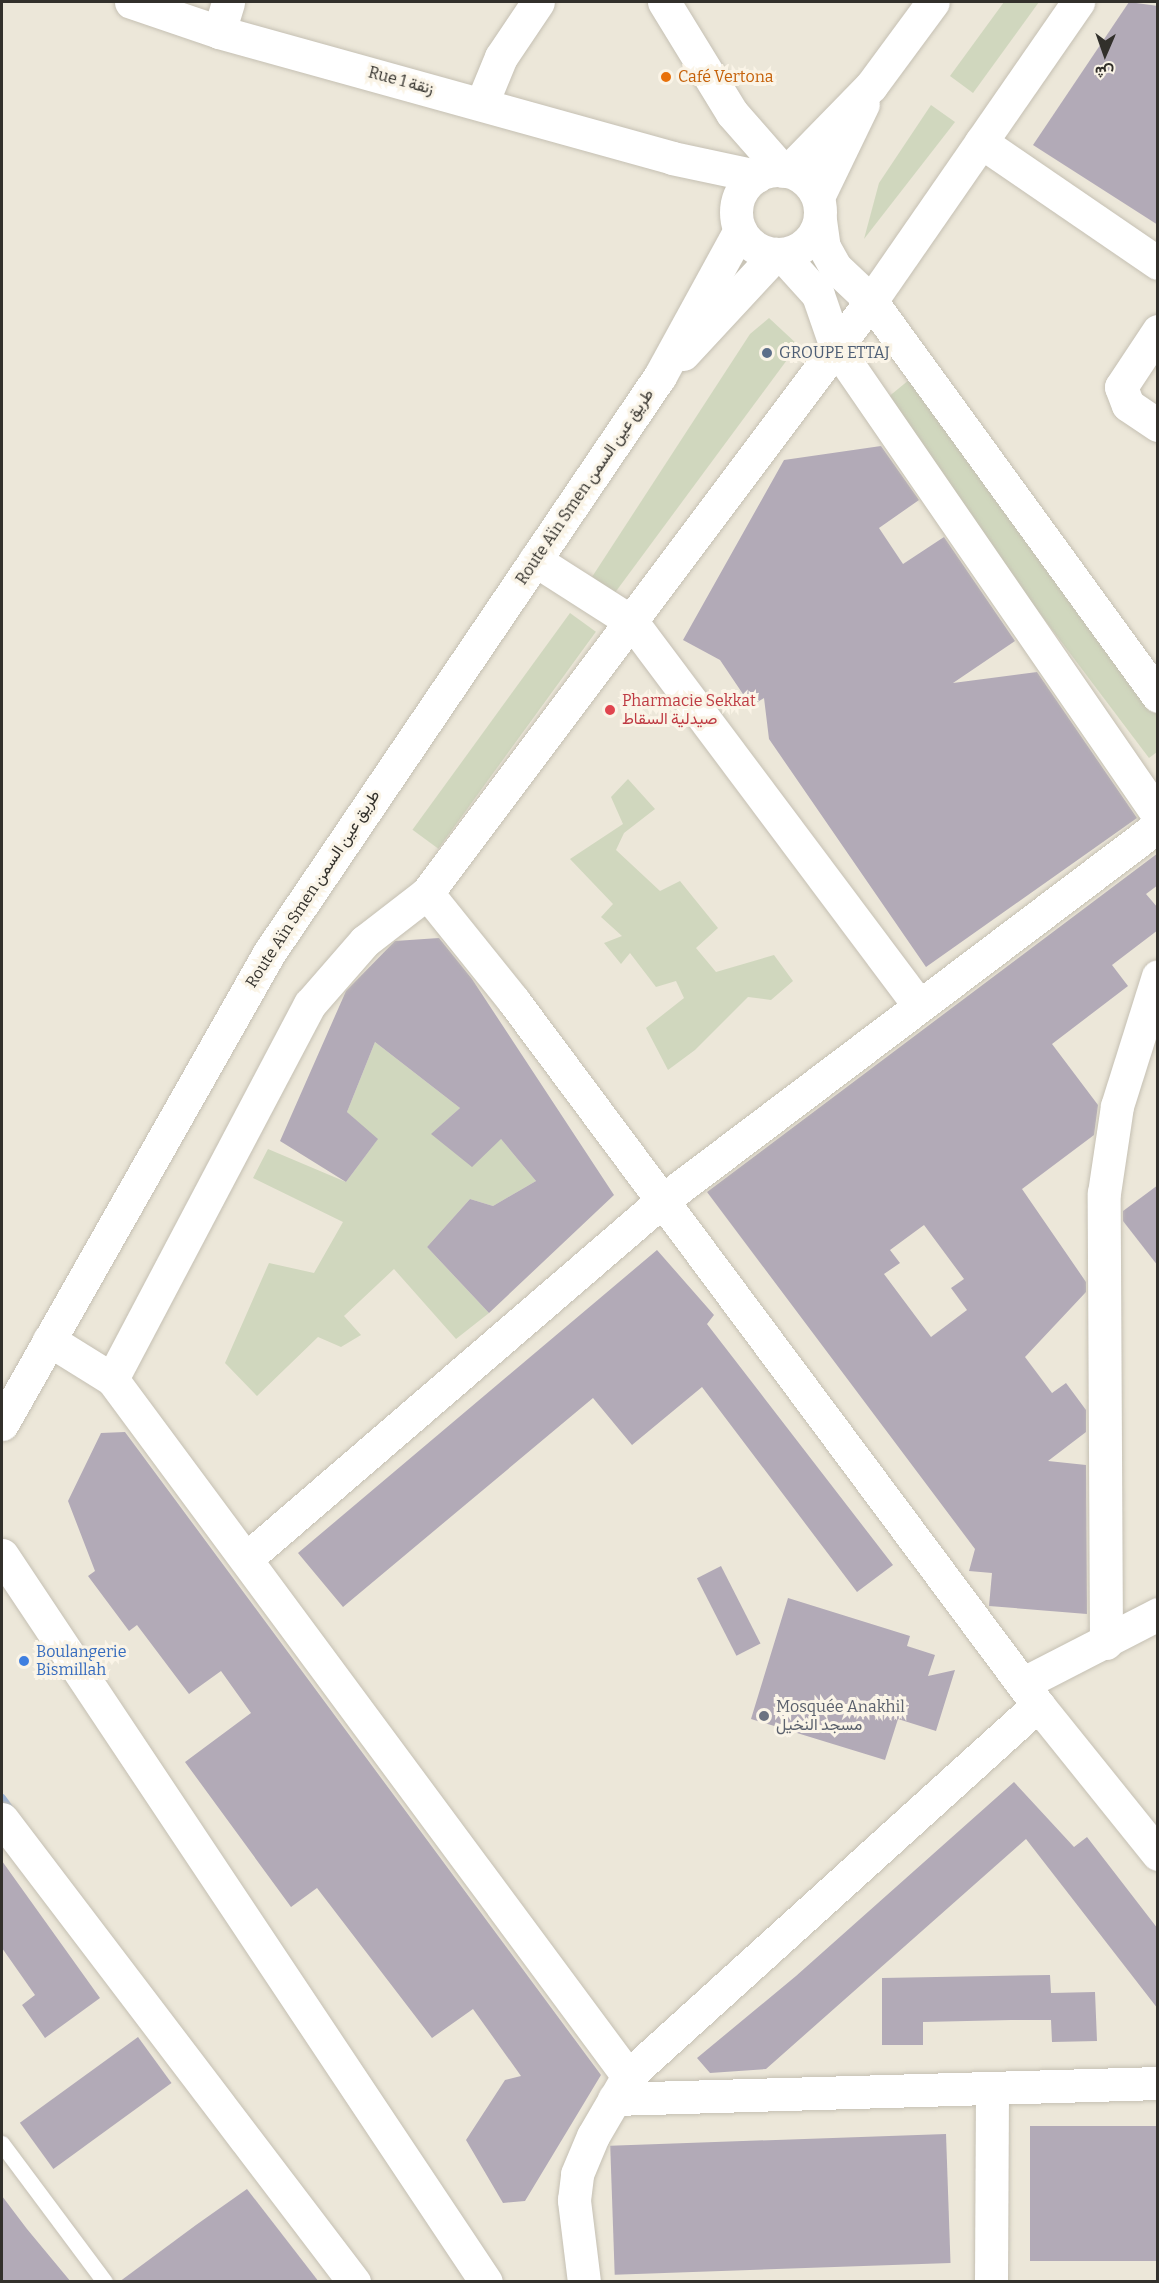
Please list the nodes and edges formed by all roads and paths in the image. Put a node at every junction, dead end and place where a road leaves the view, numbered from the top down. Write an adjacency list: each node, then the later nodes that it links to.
1 (131, 2): 6 (street, Rue 1 زنقة)
2 (538, 2): 8 (street)
3 (664, 2): 11 (street)
4 (933, 2): 7 (street)
5 (1078, 2): 9 (street)
6 (224, 16): 8 (street, Rue 1 زنقة)
7 (871, 86): 11 (street); 12 (street)
8 (482, 103): 10 (street, Rue 1 زنقة)
9 (981, 142): 15 (street); 16 (street)
10 (672, 158): 11 (street, Rue 1 زنقة); 13 (street, Rue 1 زنقة)
11 (776, 173): 12 (street); 13 (street)
12 (819, 208): 14 (street); 16 (street)
13 (739, 216): 14 (street); 19 (street, Route Aïn Smen طريق عين السمن)
14 (778, 254): 18 (street); 19 (street, Route Aïn Smen طريق عين السمن)
15 (1158, 263)
16 (871, 301): 18 (street); 23 (street)
17 (1158, 331): 20 (street)
18 (836, 347): 22 (street); 24 (street)
19 (660, 376): 21 (street, Route Aïn Smen طريق عين السمن)
20 (1158, 426)
21 (535, 560): 22 (street); 30 (street, Route Aïn Smen طريق عين السمن)
22 (632, 622): 26 (street); 28 (street)
23 (1158, 696)
24 (1158, 815)
25 (1158, 826): 28 (street)
26 (427, 893): 29 (street); 31 (street)
27 (1158, 976): 36 (street)
28 (918, 1005): 29 (street)
29 (663, 1200): 34 (street); 37 (street)
30 (49, 1340): 31 (street); 32 (street, Route Aïn Smen طريق عين السمن)
31 (112, 1379): 34 (street)
32 (2, 1424)
33 (2, 1555): 46 (street)
34 (247, 1558): 41 (street)
35 (1158, 1614): 36 (street)
36 (1106, 1643): 37 (street)
37 (1031, 1694): 39 (street); 41 (street)
38 (2, 1819): 45 (street)
39 (1158, 1854)
40 (1158, 2084): 42 (street)
41 (621, 2087): 42 (street); 47 (street)
42 (992, 2090): 48 (street)
43 (2, 2144): 44 (lane)
44 (105, 2282)
45 (354, 2282)
46 (486, 2282)
47 (584, 2282)
48 (991, 2282)

